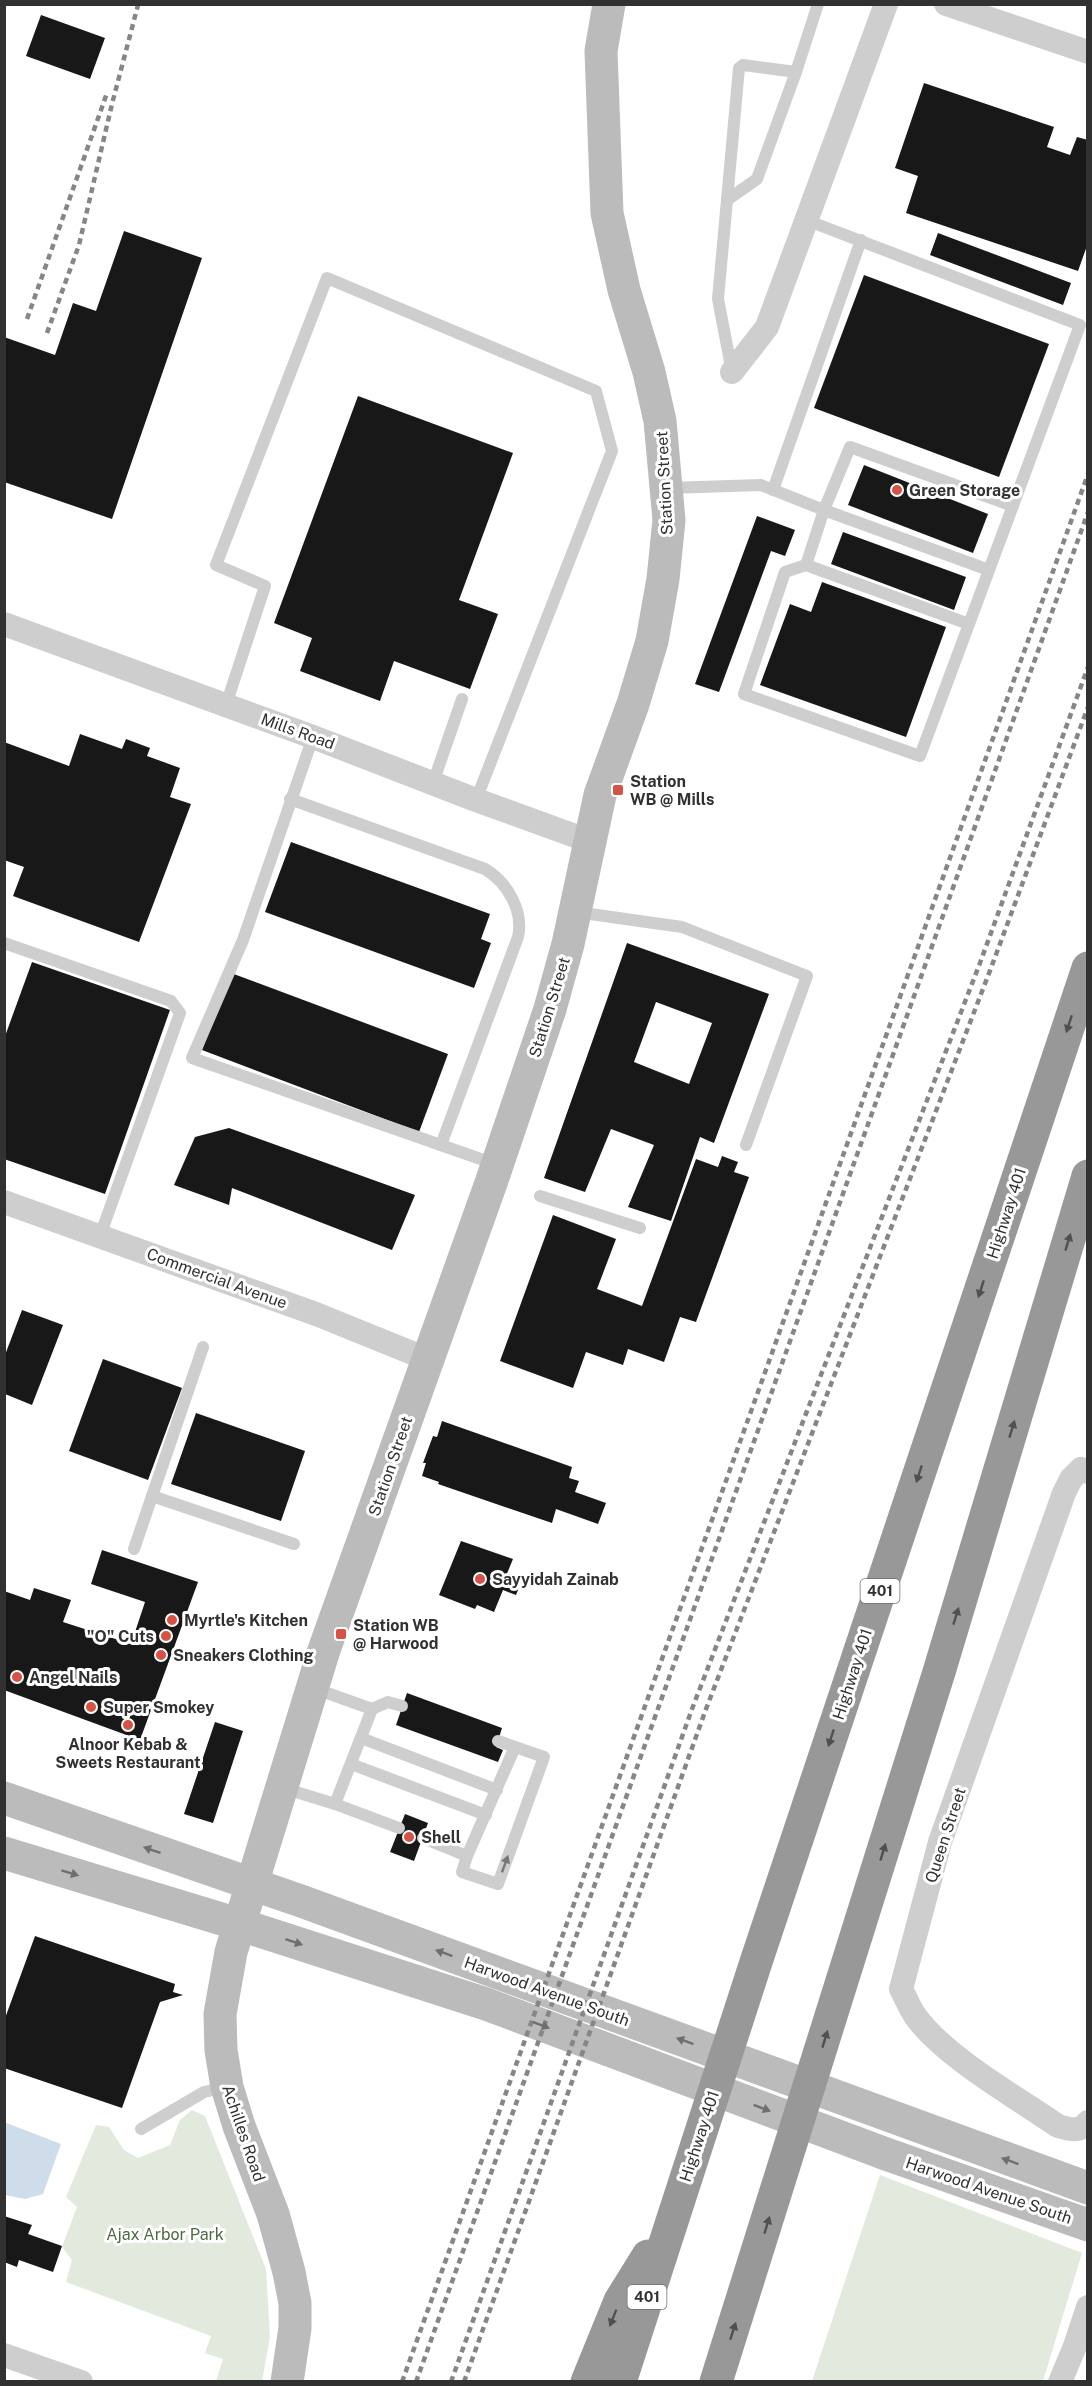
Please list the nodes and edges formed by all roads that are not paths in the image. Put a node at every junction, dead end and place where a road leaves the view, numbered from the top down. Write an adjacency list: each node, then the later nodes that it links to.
1 (609, 4): 8 (street, Station Street)
2 (629, 4): 8 (street, Station Street)
3 (818, 4): 7 (lane)
4 (886, 4): 10 (street)
5 (946, 4): 6 (street)
6 (1088, 52)
7 (796, 72): 9 (lane); 9 (lane)
8 (603, 103): 13 (street, Station Street)
9 (727, 200): 12 (lane)
10 (806, 220): 11 (lane); 12 (street)
11 (861, 240): 14 (lane); 15 (lane)
12 (732, 372)
13 (667, 488): 14 (lane); 27 (street, Station Street)
14 (773, 490): 16 (lane)
15 (1013, 506): 16 (lane); 18 (lane)
16 (824, 510): 17 (lane); 18 (lane)
17 (806, 566): 20 (lane); 20 (lane)
18 (989, 570): 20 (lane)
19 (4, 624): 22 (street, Mills Road)
20 (969, 624)
21 (462, 699): 24 (lane)
22 (226, 705): 23 (street, Mills Road); 26 (lane)
23 (313, 737): 24 (street, Mills Road); 25 (lane)
24 (433, 783): 26 (street, Mills Road)
25 (290, 799): 31 (lane); 31 (lane)
26 (476, 800): 27 (street, Mills Road)
27 (590, 841): 28 (street, Station Street)
28 (575, 912): 32 (lane); 33 (street, Station Street)
29 (4, 943): 38 (lane)
30 (1088, 969): 67 (highway, Highway 401 / 401, one-way to 67)
31 (441, 1145): 33 (lane)
32 (746, 1146)
33 (497, 1165): 40 (street, Station Street)
34 (1088, 1176): 75 (highway, one-way to 34)
35 (540, 1196): 37 (lane)
36 (4, 1202): 38 (street, Commercial Avenue)
37 (640, 1228)
38 (100, 1236): 40 (street, Commercial Avenue)
39 (203, 1347): 42 (lane)
40 (427, 1359): 45 (street, Station Street)
41 (1088, 1472): 64 (street, Queen Street)
42 (152, 1496): 43 (lane); 44 (lane)
43 (294, 1544)
44 (134, 1549)
45 (312, 1687): 47 (lane); 52 (street, Station Street)
46 (402, 1706): 47 (lane)
47 (372, 1709): 48 (lane)
48 (361, 1738): 51 (lane); 53 (lane)
49 (498, 1740): 50 (lane)
50 (515, 1747): 53 (lane); 60 (lane, one-way to 50)
51 (351, 1764): 55 (lane); 56 (lane)
52 (282, 1788): 55 (lane); 61 (street, Station Street)
53 (497, 1790): 56 (lane)
54 (4, 1798): 61 (street, Harwood Avenue South, one-way to 54)
55 (335, 1804): 57 (lane)
56 (486, 1815): 60 (lane)
57 (399, 1828)
58 (423, 1838): 60 (lane)
59 (4, 1852): 62 (street, Harwood Avenue South, one-way to 62)
60 (467, 1856)
61 (250, 1884): 62 (street, Achilles Road); 66 (street, Harwood Avenue South, one-way to 61)
62 (238, 1924): 63 (street, Achilles Road); 68 (street, Harwood Avenue South, one-way to 68)
63 (227, 2087): 65 (lane); 72 (street, Achilles Road)
64 (1086, 2124)
65 (141, 2129)
66 (1088, 2188)
67 (674, 2213): 73 (highway, one-way to 73); 74 (highway, Highway 401 / 401)
68 (1088, 2225)
69 (1088, 2307): 76 (street)
70 (4, 2355): 71 (street)
71 (81, 2382)
72 (287, 2382)
73 (587, 2382)
74 (620, 2382)
75 (716, 2382)
76 (1060, 2382)

